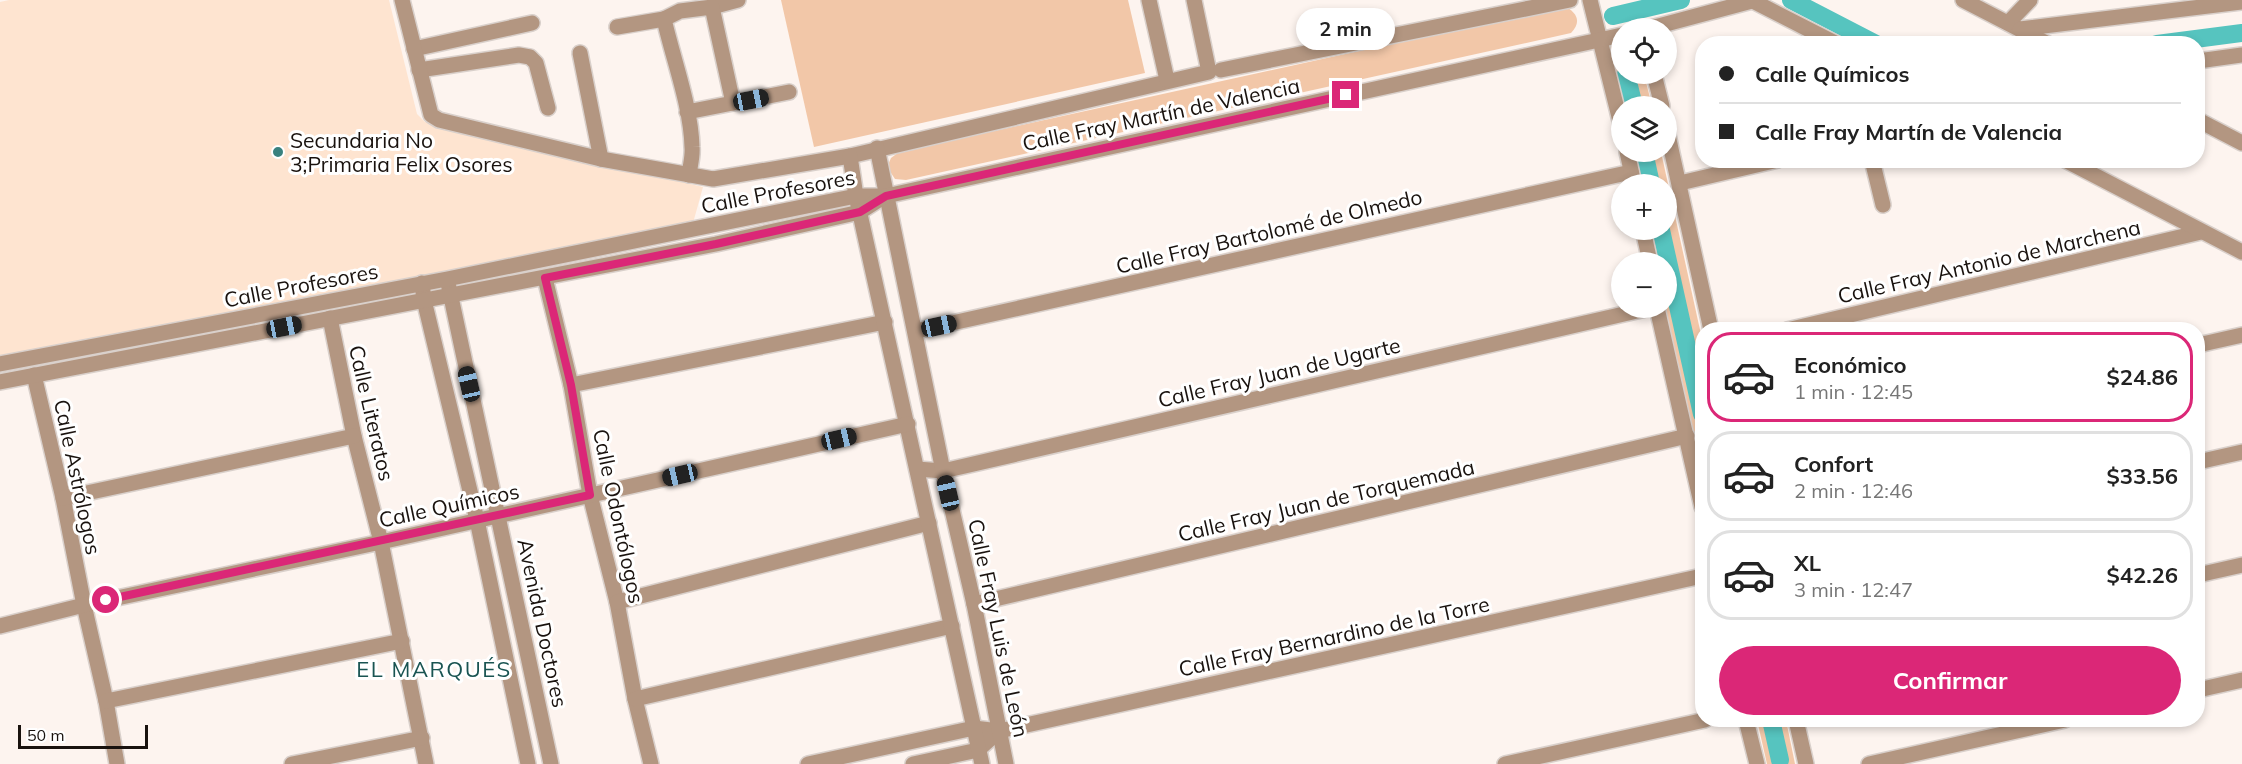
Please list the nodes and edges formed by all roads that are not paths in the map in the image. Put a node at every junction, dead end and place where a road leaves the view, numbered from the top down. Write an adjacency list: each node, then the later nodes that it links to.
1 (402, 0): 21 (street, Calle Fray Martín de Valencia)
2 (738, 0): 11 (street)
3 (1149, 0): 27 (street)
4 (1194, 0): 26 (street)
5 (1570, 0): 26 (street, Calle Fray Martín de Valencia)
6 (1590, 0): 20 (street)
7 (1751, 0): 13 (street); 17 (street)
8 (1963, 0): 15 (street)
9 (2030, 0): 15 (street)
10 (2242, 2): 15 (street)
11 (712, 7): 12 (street); 30 (street)
12 (664, 19): 16 (street); 32 (street)
13 (1677, 21)
14 (532, 23): 21 (street)
15 (2014, 26): 18 (street)
16 (617, 27)
17 (1821, 36)
18 (2033, 36)
19 (1611, 38): 20 (street, Calle Fray Martín de Valencia)
20 (1601, 40): 29 (street); 46 (street, Calle Fray Martín de Valencia)
21 (414, 49): 25 (street, Calle Fray Martín de Valencia)
22 (580, 53): 37 (street)
23 (2242, 55): 24 (street)
24 (2205, 60)
25 (419, 70): 31 (street); 37 (street, Calle Fray Martín de Valencia)
26 (1215, 71): 27 (street, Calle Fray Martín de Valencia)
27 (1167, 81): 35 (street, Calle Fray Martín de Valencia)
28 (789, 92): 30 (street)
29 (1614, 96)
30 (733, 104): 32 (street)
31 (548, 108)
32 (687, 112): 42 (street)
33 (2205, 124): 34 (street)
34 (2242, 143)
35 (877, 148): 36 (street, Calle Fray Martín de Valencia); 46 (street, Calle Fray Luis de León)
36 (850, 156): 42 (street, Calle Fray Martín de Valencia); 45 (street)
37 (601, 159): 42 (street, Calle Fray Martín de Valencia)
38 (1675, 162): 44 (street)
39 (1744, 168): 44 (street)
40 (1874, 168): 47 (street)
41 (2080, 168): 49 (street)
42 (689, 175)
43 (1611, 183): 62 (street, Calle Fray Bartolomé de Olmedo)
44 (1680, 183): 60 (street)
45 (856, 196): 46 (street, Calle Profesores); 48 (street); 52 (street, Calle Profesores)
46 (886, 196): 48 (street, Calle Profesores); 62 (street, Calle Fray Luis de León)
47 (1883, 205)
48 (860, 212): 51 (street, Calle Profesores); 59 (street)
49 (2200, 232): 50 (street); 61 (street, Calle Fray Antonio de Marchena)
50 (2242, 252)
51 (545, 278): 54 (street, Calle Profesores); 68 (street, Calle Odontólogos)
52 (447, 279): 53 (street, Calle Profesores); 54 (street, Avenida Doctores)
53 (422, 283): 55 (street, Avenida Doctores); 65 (street, Calle Profesores)
54 (450, 296): 55 (street, Calle Profesores); 79 (street, Avenida Doctores)
55 (424, 300): 57 (street, Calle Profesores); 80 (street, Avenida Doctores)
56 (1611, 317): 75 (street, Calle Fray Juan de Ugarte)
57 (330, 318): 66 (street, Calle Profesores); 70 (street, Calle Literatos)
58 (1659, 318): 71 (street)
59 (885, 322): 68 (street); 69 (street)
60 (1709, 322)
61 (1821, 322)
62 (916, 331): 75 (street, Calle Fray Luis de León)
63 (2242, 335): 64 (street)
64 (2205, 343)
65 (0, 364)
66 (34, 375): 67 (street, Calle Profesores); 78 (street, Calle Astrólogos)
67 (0, 382)
68 (571, 385): 77 (street, Calle Odontólogos)
69 (908, 424): 74 (street); 77 (street, Calle Químicos)
70 (354, 436): 78 (street); 82 (street, Calle Literatos)
71 (1687, 436): 76 (street); 87 (street, Calle Fray Juan de Torquemada)
72 (2242, 452): 73 (street)
73 (2205, 460)
74 (917, 469): 75 (street, Calle Fray Juan de Ugarte); 81 (street)
75 (943, 471): 87 (street, Calle Fray Luis de León)
76 (1695, 474)
77 (590, 495): 79 (street, Calle Químicos); 86 (street, Calle Odontólogos)
78 (63, 498): 88 (street, Calle Astrólogos)
79 (498, 516): 80 (street, Calle Químicos); 108 (street, Avenida Doctores)
80 (477, 520): 82 (street, Calle Químicos); 107 (street, Avenida Doctores)
81 (929, 523): 86 (street); 90 (street)
82 (381, 542): 88 (street, Calle Químicos); 91 (street, Calle Literatos)
83 (2242, 565): 84 (street)
84 (2205, 573)
85 (1695, 578): 101 (street, Calle Fray Bernardino de la Torre)
86 (617, 602): 94 (street, Calle Odontólogos)
87 (974, 604): 101 (street, Calle Fray Luis de León)
88 (84, 605): 89 (street, Calle Químicos); 95 (street, Calle Astrólogos)
89 (0, 626)
90 (952, 626): 94 (street); 100 (street)
91 (402, 641): 95 (street); 102 (street, Calle Literatos)
92 (2242, 680): 93 (street)
93 (2205, 688)
94 (635, 699): 109 (street, Calle Odontólogos)
95 (106, 701): 104 (street, Calle Astrólogos)
96 (1695, 722): 113 (street)
97 (1748, 727): 114 (street)
98 (1798, 727): 115 (street)
99 (2034, 727): 116 (street)
100 (974, 728): 101 (street, Calle Fray Bernardino de la Torre); 103 (street); 110 (street, Calle Fray Bernardino de la Torre)
101 (999, 731): 103 (street); 112 (street, Calle Fray Luis de León)
102 (422, 738): 105 (street); 106 (street, Calle Literatos)
103 (980, 757): 111 (street)
104 (117, 764)
105 (292, 764)
106 (426, 764)
107 (528, 764)
108 (552, 764)
109 (651, 764)
110 (808, 764)
111 (913, 764)
112 (1006, 764)
113 (1505, 764)
114 (1757, 764)
115 (1806, 764)
116 (1869, 764)

